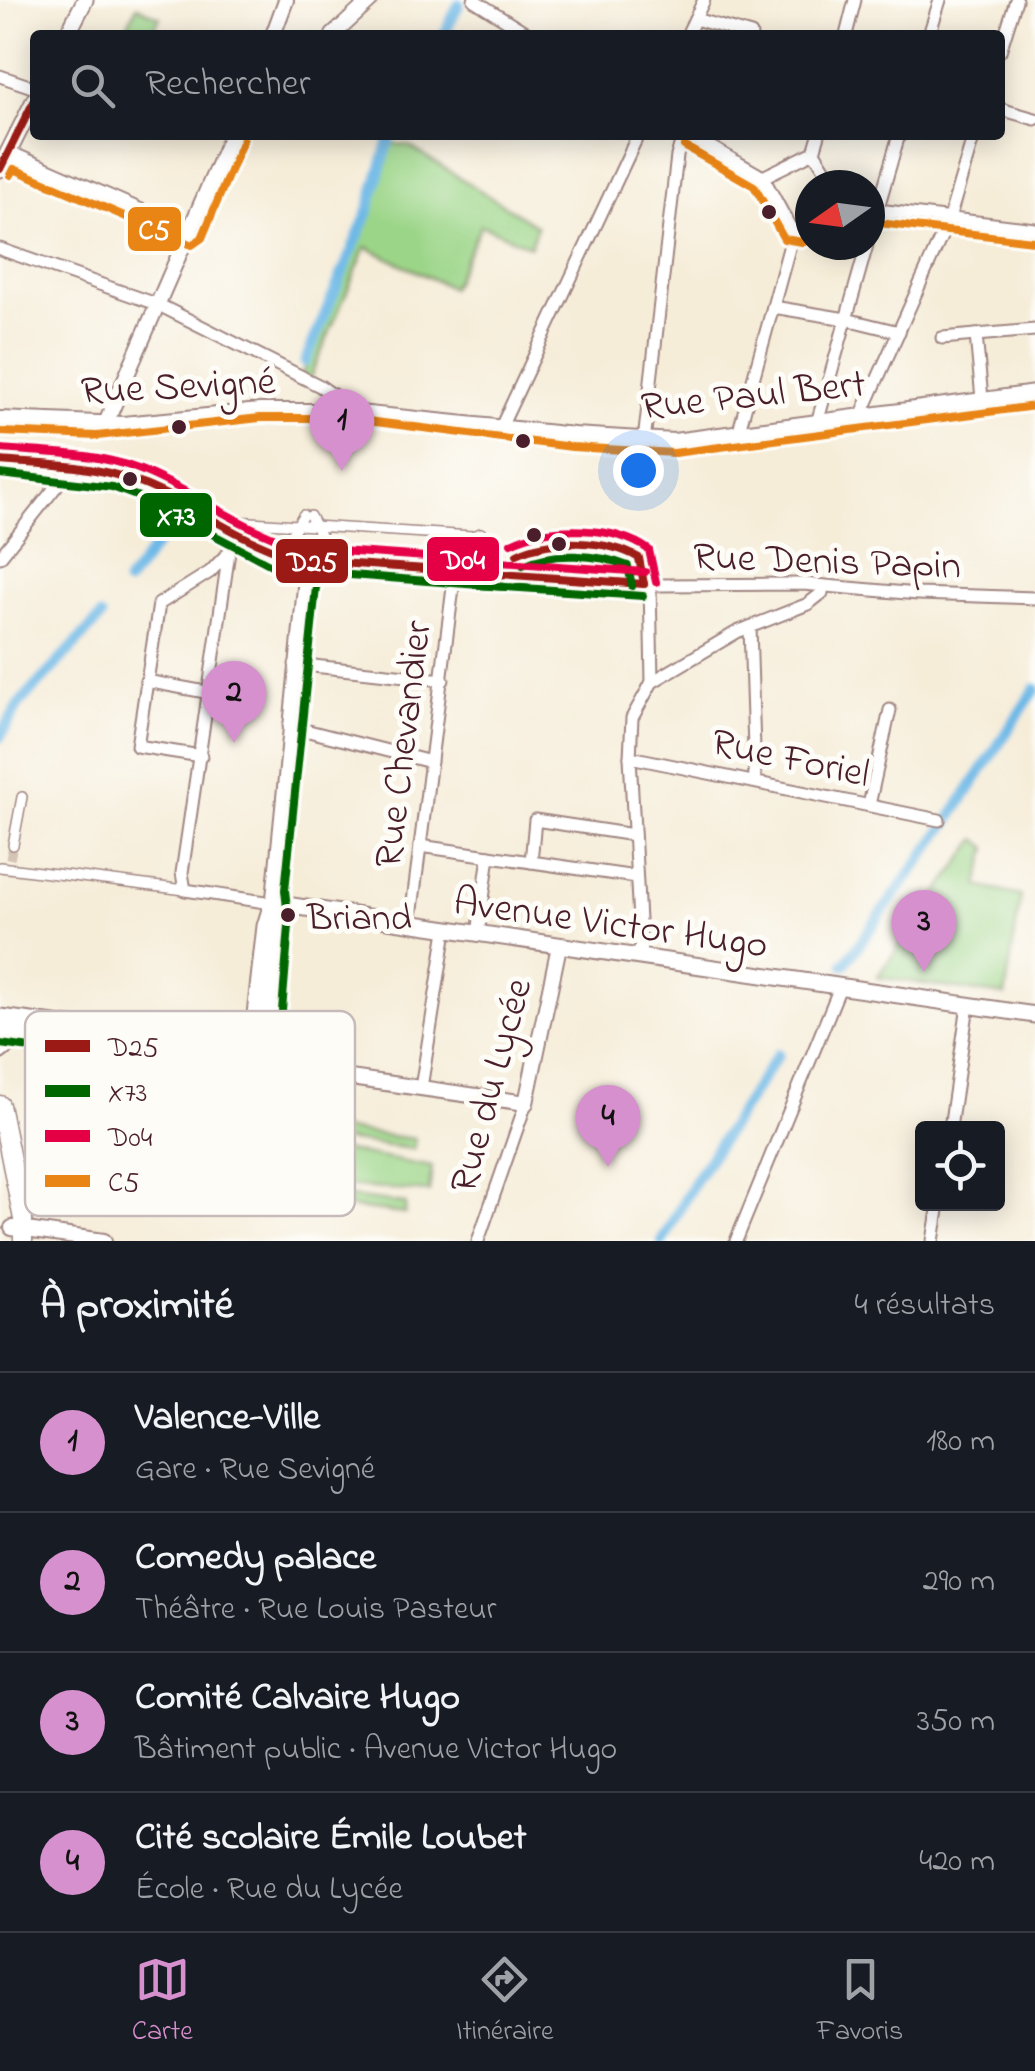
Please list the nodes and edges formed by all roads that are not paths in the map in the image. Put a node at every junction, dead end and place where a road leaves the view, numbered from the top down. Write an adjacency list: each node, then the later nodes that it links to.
1 (86, 0): 10 (main road)
2 (286, 0): 11 (street)
3 (371, 0): 12 (street)
4 (474, 0): 13 (street)
5 (704, 0): 9 (street)
6 (855, 0): 16 (street)
7 (940, 0): 17 (street)
8 (1016, 0): 18 (street)
9 (695, 19): 14 (street); 15 (street)
10 (71, 30)
11 (275, 30)
12 (338, 30)
13 (522, 30)
14 (690, 30)
15 (734, 30)
16 (847, 30)
17 (931, 30)
18 (1005, 35)
19 (0, 76): 20 (street)
20 (30, 86)
21 (30, 107): 31 (main road)
22 (1005, 110): 23 (street)
23 (1035, 118)
24 (229, 140): 41 (street)
25 (636, 140): 58 (street)
26 (684, 140): 60 (street)
27 (695, 140): 35 (street)
28 (818, 140): 32 (street)
29 (897, 140): 36 (street)
30 (973, 140): 38 (street)
31 (4, 151): 33 (main road); 41 (street)
32 (814, 152): 34 (street); 35 (street)
33 (0, 169)
34 (825, 170)
35 (763, 178): 40 (street)
36 (885, 178)
37 (885, 210): 38 (street)
38 (949, 219): 39 (street); 48 (street)
39 (1035, 229)
40 (794, 230): 45 (street)
41 (190, 234): 44 (street)
42 (0, 249): 44 (street)
43 (863, 260): 46 (street)
44 (159, 305): 53 (street); 57 (street)
45 (772, 307): 46 (street); 59 (street)
46 (846, 319): 48 (street); 56 (street)
47 (1035, 330): 49 (street)
48 (899, 332): 54 (street)
49 (976, 335): 50 (street); 52 (street)
50 (942, 338)
51 (1035, 393): 52 (street, Rue Paul Bert)
52 (982, 398): 54 (street, Rue Paul Bert)
53 (359, 412): 57 (street, Rue Sevigné); 58 (street, Rue Paul Bert)
54 (861, 416): 56 (street, Rue Paul Bert)
55 (0, 420): 57 (street, Rue Sevigné)
56 (817, 422): 59 (street, Rue Paul Bert)
57 (106, 423)
58 (501, 427): 60 (street, Rue Paul Bert)
59 (738, 434): 60 (street, Rue Paul Bert)
60 (644, 440)
61 (219, 520): 62 (street)
62 (296, 526): 63 (street); 63 (street); 66 (street)
63 (316, 528): 67 (street); 70 (street)
64 (236, 534): 65 (street); 66 (street, Rue Denis Papin); 68 (street, Rue Denis Papin)
65 (229, 552): 79 (street); 81 (street)
66 (287, 553): 69 (street, Rue Denis Papin); 72 (street)
67 (330, 554)
68 (0, 557)
69 (318, 564): 71 (street, Rue Denis Papin); 72 (street)
70 (470, 564)
71 (456, 572): 73 (street, Rue Denis Papin); 78 (street, Rue Chevandier)
72 (304, 582): 77 (street)
73 (650, 584): 74 (street, Rue Denis Papin); 80 (street)
74 (823, 586): 75 (street, Rue Denis Papin); 76 (street)
75 (1035, 598)
76 (750, 627): 80 (street); 87 (street)
77 (295, 664): 78 (street); 83 (street)
78 (443, 680): 86 (street, Rue Chevandier)
79 (146, 682): 81 (street); 84 (street)
80 (652, 682): 85 (street)
81 (211, 693): 84 (street)
82 (890, 710): 89 (street)
83 (289, 726): 86 (street); 99 (street)
84 (201, 756): 98 (street)
85 (630, 756): 87 (street, Rue Foriel); 91 (street)
86 (431, 762): 93 (street, Rue Chevandier)
87 (755, 780): 89 (street, Rue Foriel)
88 (22, 797): 92 (street)
89 (868, 805): 90 (street, Rue Foriel)
90 (940, 820)
91 (634, 835): 95 (street); 97 (street)
92 (13, 844)
93 (420, 846): 94 (street); 100 (street, Rue Chevandier)
94 (489, 856): 95 (street); 102 (street)
95 (530, 862): 97 (street)
96 (6, 864): 98 (street, Avenue Victor Hugo)
97 (636, 877): 104 (street)
98 (185, 890): 99 (street, Avenue Victor Hugo)
99 (272, 904): 100 (main road, Avenue Victor Hugo); 107 (main road)
100 (410, 924): 101 (main road, Avenue Victor Hugo)
101 (446, 930): 102 (main road, Avenue Victor Hugo); 116 (street)
102 (478, 934): 103 (main road, Avenue Victor Hugo)
103 (559, 946): 104 (main road, Avenue Victor Hugo); 117 (street, Rue du Lycée)
104 (641, 957): 105 (main road, Avenue Victor Hugo)
105 (840, 987): 106 (main road, Avenue Victor Hugo); 124 (street)
106 (968, 1005): 108 (main road, Avenue Victor Hugo); 119 (street)
107 (263, 1011)
108 (1035, 1015)
109 (0, 1017): 110 (main road)
110 (25, 1021)
111 (0, 1032): 112 (main road)
112 (21, 1036): 113 (main road); 114 (street)
113 (25, 1036)
114 (0, 1052)
115 (355, 1075): 116 (street)
116 (421, 1088): 117 (street)
117 (526, 1103): 123 (street, Rue du Lycée)
118 (0, 1106): 121 (main road)
119 (951, 1121)
120 (937, 1211): 125 (street)
121 (20, 1236): 122 (street)
122 (104, 1241)
123 (478, 1241)
124 (736, 1241)
125 (933, 1241)

